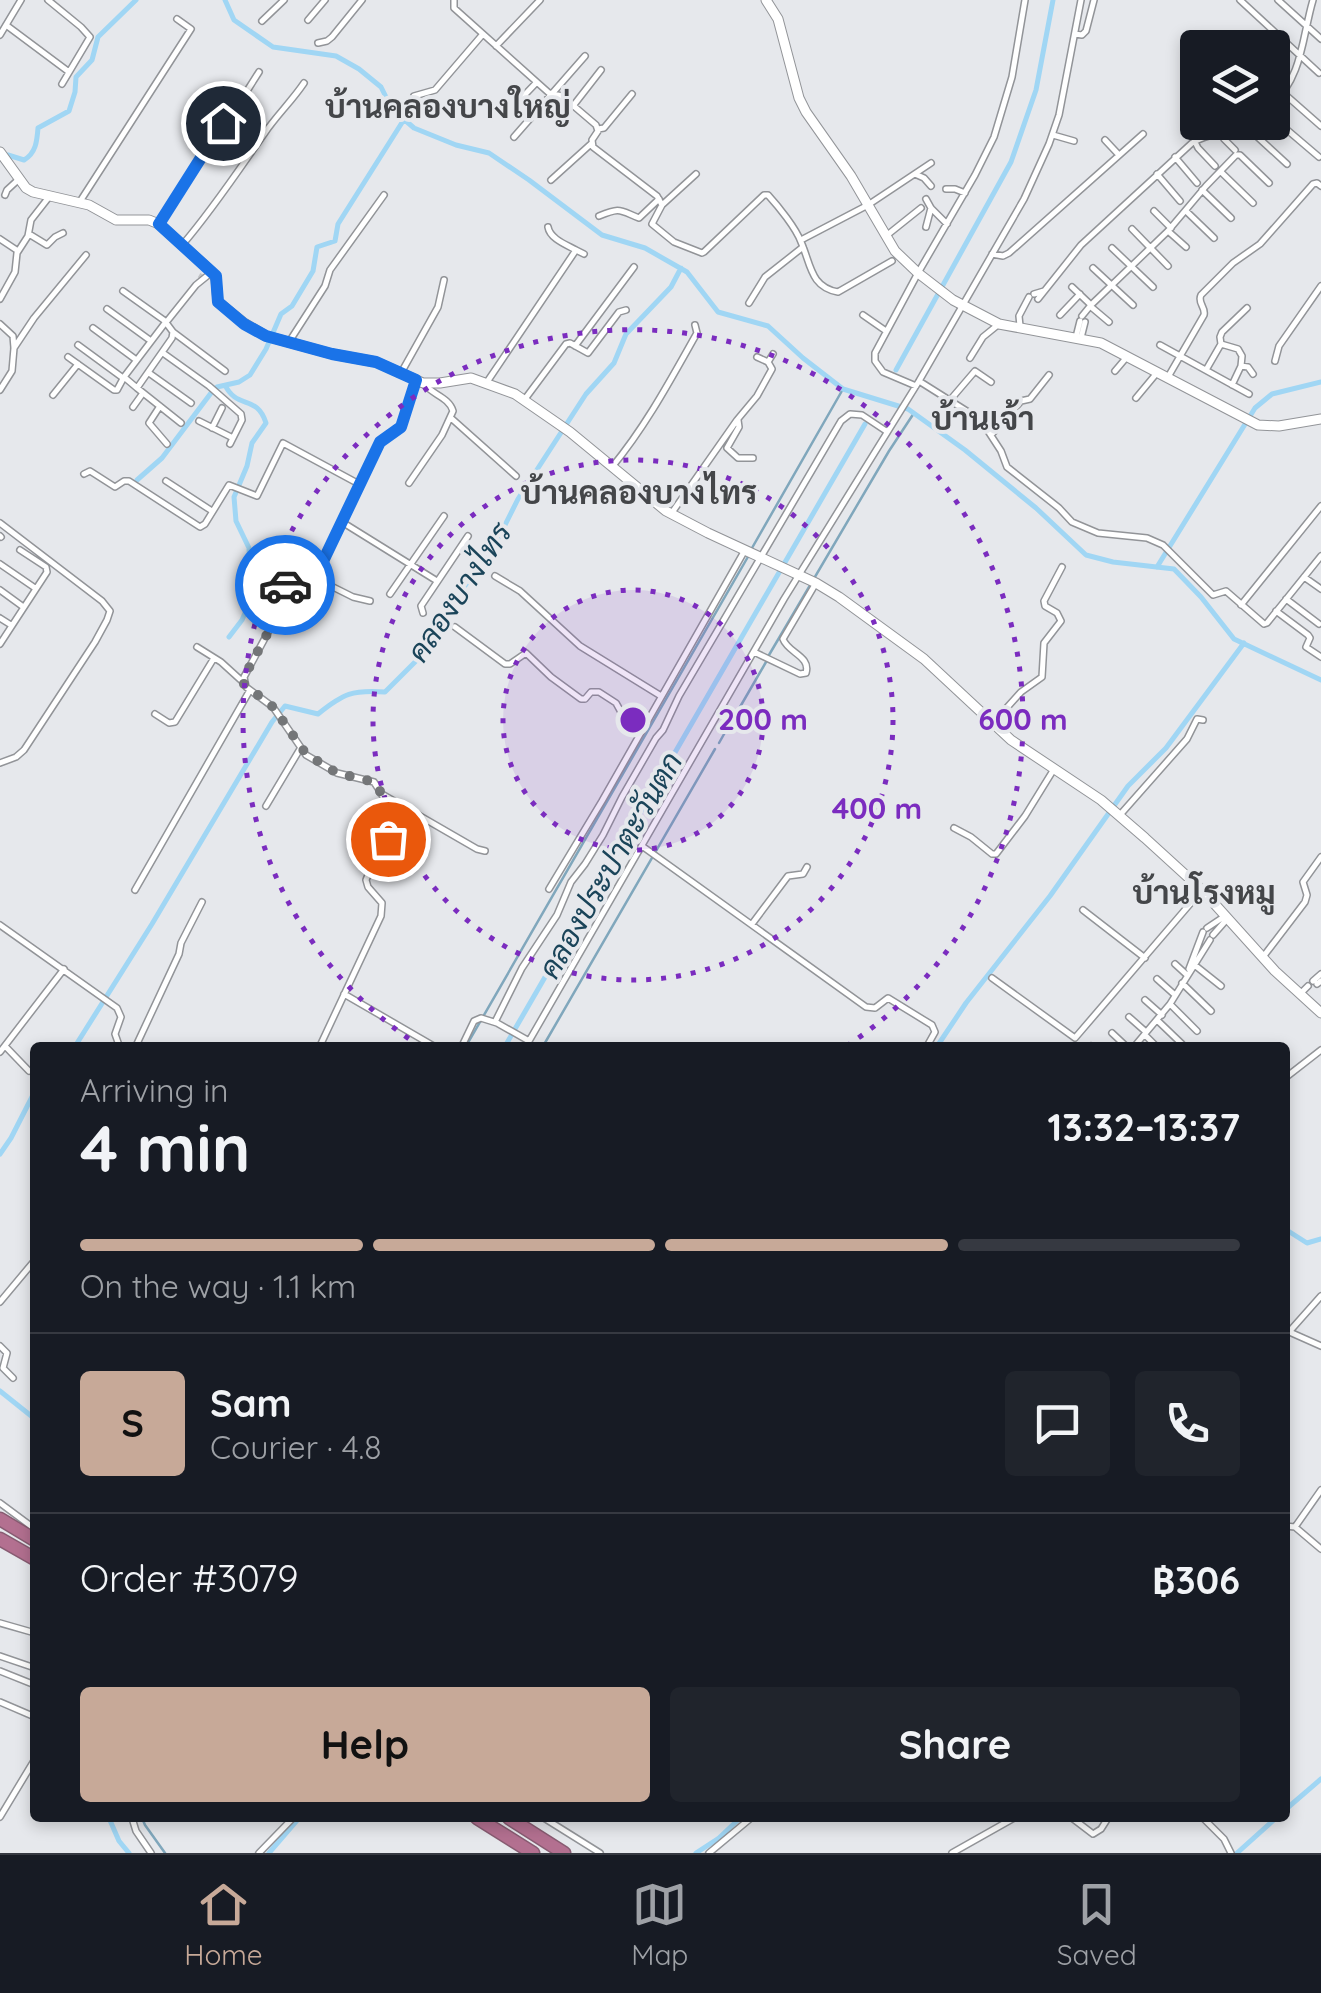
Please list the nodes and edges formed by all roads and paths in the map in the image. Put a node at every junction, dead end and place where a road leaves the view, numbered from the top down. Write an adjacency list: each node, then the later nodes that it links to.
1 (20, 0): 18 (street)
2 (48, 0): 29 (street)
3 (284, 0): 17 (street)
4 (325, 0): 16 (street)
5 (362, 0): 24 (street)
6 (454, 0): 20 (street)
7 (540, 0): 25 (street)
8 (766, 0): 83 (street)
9 (1025, 0): 74 (street)
10 (1082, 0): 21 (street)
11 (1094, 0): 21 (street)
12 (1240, 0): 27 (street)
13 (1278, 0): 19 (street)
14 (1316, 2): 19 (street)
15 (177, 19): 80 (street)
16 (308, 20)
17 (262, 21)
18 (6, 25): 22 (street); 29 (street)
19 (1306, 26): 23 (street); 27 (street)
20 (484, 34): 25 (street); 38 (street)
21 (1075, 34): 46 (street)
22 (0, 35)
23 (1321, 39)
24 (318, 43)
25 (496, 46): 32 (street)
26 (586, 56): 36 (street)
27 (1301, 58): 31 (street); 33 (street)
28 (602, 70): 40 (street)
29 (69, 72): 35 (street)
30 (260, 72): 90 (street)
31 (1319, 73)
32 (536, 82): 36 (street); 41 (street)
33 (1290, 82)
34 (304, 83): 101 (street)
35 (62, 84)
36 (552, 94): 40 (street); 47 (street)
37 (632, 94): 43 (street)
38 (414, 96)
39 (1290, 99): 42 (street)
40 (573, 106): 43 (street)
41 (492, 110)
42 (1321, 126)
43 (598, 129): 53 (street)
44 (1290, 133): 58 (street)
45 (1142, 134): 56 (street)
46 (1052, 135): 51 (street); 109 (street)
47 (514, 137)
48 (1105, 140): 56 (street)
49 (1225, 140): 54 (street)
50 (1261, 140): 60 (street)
51 (1074, 141)
52 (1194, 141): 57 (street); 61 (street)
53 (592, 143): 67 (street); 81 (street)
54 (1235, 150)
55 (0, 152): 66 (street)
56 (1119, 155): 109 (street)
57 (1175, 157): 65 (street); 69 (street)
58 (1318, 157)
59 (931, 163): 64 (street)
60 (1287, 164)
61 (1215, 166)
62 (1221, 172): 68 (street); 73 (street); 82 (street)
63 (696, 174): 81 (street)
64 (915, 174): 70 (street); 83 (street)
65 (1157, 174): 79 (street); 141 (street)
66 (19, 179): 75 (street); 77 (street)
67 (551, 180)
68 (1269, 182)
69 (1197, 183)
70 (931, 186)
71 (1321, 186): 155 (street)
72 (946, 190): 74 (street)
73 (1202, 190): 87 (street); 89 (street)
74 (965, 194): 91 (street)
75 (5, 195)
76 (384, 195): 146 (street)
77 (49, 197): 80 (street); 97 (street)
78 (926, 199): 85 (street)
79 (1180, 201)
80 (79, 202): 90 (street)
81 (661, 202): 88 (street); 102 (street)
82 (1253, 203)
83 (868, 205): 98 (street); 102 (street)
84 (921, 208): 98 (street)
85 (932, 208): 91 (street); 93 (street)
86 (1154, 211): 95 (street)
87 (1186, 211): 95 (street); 99 (street)
88 (599, 216)
89 (1232, 218)
90 (159, 224): 101 (street)
91 (947, 224): 117 (street)
92 (548, 227): 106 (street)
93 (926, 227)
94 (1132, 229): 105 (street)
95 (1170, 229): 103 (street); 105 (street)
96 (63, 233): 97 (street)
97 (29, 234): 107 (street)
98 (886, 236): 111 (street)
99 (1214, 238)
100 (0, 239): 107 (street)
101 (183, 244): 116 (street)
102 (802, 244): 111 (street); 127 (street)
103 (1186, 247)
104 (1112, 248): 114 (street)
105 (1151, 249): 112 (street); 114 (street)
106 (576, 250): 108 (street); 176 (street)
107 (18, 251): 125 (street)
108 (584, 254)
109 (992, 254): 126 (street)
110 (86, 256): 151 (street)
111 (896, 259): 117 (street)
112 (1168, 266)
113 (634, 267): 149 (street)
114 (1132, 267): 119 (street); 122 (street)
115 (1093, 268): 119 (street)
116 (212, 272): 135 (street); 146 (street)
117 (918, 273): 126 (street); 142 (street)
118 (444, 280): 168 (street)
119 (1111, 285): 128 (street); 132 (street)
120 (1072, 286): 124 (street)
121 (1321, 286): 160 (street)
122 (1152, 287)
123 (123, 291): 135 (street)
124 (1080, 294): 132 (street); 134 (street)
125 (0, 298)
126 (958, 302): 138 (street); 179 (street)
127 (750, 304)
128 (1133, 306)
129 (1247, 308): 147 (street)
130 (107, 309): 145 (street)
131 (626, 310): 149 (street)
132 (1086, 314): 136 (street); 144 (street)
133 (863, 315): 142 (street)
134 (1060, 316)
135 (166, 322): 143 (street); 145 (street)
136 (1109, 322)
137 (0, 324): 151 (street)
138 (998, 324): 141 (street); 158 (street)
139 (696, 326): 201 (street)
140 (93, 328): 159 (street)
141 (1020, 329): 144 (street)
142 (886, 331): 179 (street)
143 (173, 332): 152 (street); 165 (street)
144 (1078, 338): 154 (street)
145 (151, 341): 159 (street)
146 (288, 342): 168 (street)
147 (1221, 344): 163 (street); 164 (street)
148 (78, 345): 173 (street)
149 (575, 346): 185 (street)
150 (1160, 346): 155 (street)
151 (14, 348): 174 (street)
152 (162, 353): 167 (street); 196 (street)
153 (773, 354): 161 (street)
154 (1128, 356): 166 (street); 170 (street)
155 (1180, 356): 164 (street); 170 (street)
156 (68, 357): 162 (street)
157 (757, 357): 161 (street)
158 (970, 358)
159 (136, 360): 173 (street)
160 (1276, 361)
161 (768, 362): 192 (street)
162 (78, 364): 173 (street); 183 (street)
163 (1242, 366): 171 (street); 178 (street)
164 (1206, 370): 178 (street)
165 (226, 371)
166 (1116, 371)
167 (148, 372): 181 (street); 187 (street)
168 (401, 373): 175 (street)
169 (1049, 374): 198 (street)
170 (1163, 374): 184 (street); 193 (street)
171 (1253, 374)
172 (0, 376): 174 (street)
173 (123, 378): 181 (street)
174 (6, 382): 180 (street)
175 (420, 382): 176 (street); 191 (street); 206 (street)
176 (486, 382): 185 (street)
177 (991, 382): 186 (street)
178 (1232, 385): 182 (street)
179 (915, 386): 186 (street); 197 (street)
180 (0, 390)
181 (140, 391): 188 (street); 189 (street)
182 (1249, 394)
183 (52, 396)
184 (1136, 398)
185 (525, 399): 201 (street)
186 (950, 400): 198 (street)
187 (192, 403)
188 (160, 406): 195 (street); 199 (street)
189 (132, 407)
190 (222, 408): 196 (street)
191 (450, 418): 203 (street); 205 (street)
192 (738, 420): 200 (street); 209 (street)
193 (1321, 420)
194 (198, 421): 196 (street)
195 (182, 423)
196 (212, 428)
197 (886, 431): 215 (street); 220 (street)
198 (991, 436): 232 (street)
199 (166, 444)
200 (752, 458)
201 (612, 467): 209 (street)
202 (84, 474): 208 (street)
203 (516, 476)
204 (166, 481): 208 (street)
205 (409, 483)
206 (360, 484): 208 (street); 212 (street)
207 (1321, 506): 232 (street)
208 (212, 511)
209 (671, 514): 215 (street)
210 (444, 516): 218 (street)
211 (0, 522): 253 (street)
212 (342, 522): 218 (street); 223 (street)
213 (468, 536): 224 (street)
214 (20, 550): 226 (street)
215 (751, 553): 220 (street); 247 (street); 290 (street)
216 (1321, 556): 222 (street)
217 (0, 564): 226 (street)
218 (410, 564): 224 (street); 229 (street)
219 (1062, 567): 251 (street)
220 (798, 575): 225 (street); 242 (street)
221 (495, 576): 247 (street)
222 (1304, 577): 227 (street); 230 (street)
223 (315, 578): 231 (street); 245 (street)
224 (437, 581): 235 (street)
225 (813, 582): 242 (street); 251 (street)
226 (36, 588): 233 (street)
227 (1321, 589)
228 (0, 590): 233 (street)
229 (390, 594)
230 (1286, 599): 234 (street); 237 (street)
231 (370, 601)
232 (1241, 605): 234 (street)
233 (23, 606): 238 (street)
234 (1276, 611): 243 (street)
235 (423, 613)
236 (0, 618): 238 (street)
237 (1319, 624)
238 (11, 625): 240 (street)
239 (456, 627): 250 (street)
240 (0, 644)
241 (197, 647): 244 (street)
242 (754, 652): 259 (street)
243 (1321, 657)
244 (214, 658): 245 (street); 248 (street)
245 (244, 682): 246 (street)
246 (250, 690): 252 (street); 264 (street)
247 (661, 696): 250 (street)
248 (155, 714)
249 (1204, 720): 257 (street)
250 (645, 724): 263 (street)
251 (992, 724): 254 (street)
252 (300, 748): 255 (street); 256 (street)
253 (0, 763)
254 (1054, 769): 257 (street); 258 (street)
255 (380, 793): 260 (street); 282 (street)
256 (266, 806)
257 (1117, 814): 265 (street)
258 (954, 828)
259 (642, 846): 269 (street); 300 (street)
260 (485, 851)
261 (1321, 858): 271 (street)
262 (807, 867): 269 (street)
263 (549, 889)
264 (135, 890)
265 (1202, 890): 268 (street); 272 (street)
266 (202, 902): 295 (street)
267 (1083, 910): 272 (street)
268 (1227, 917): 271 (street); 273 (street); 273 (street)
269 (752, 924): 301 (street)
270 (0, 925): 275 (street)
271 (1263, 957): 281 (street)
272 (1145, 958): 277 (street)
273 (1192, 963): 276 (street); 280 (street)
274 (1175, 964): 276 (street)
275 (64, 969): 294 (street); 306 (street)
276 (1188, 973): 279 (street)
277 (992, 978)
278 (1157, 979): 283 (street)
279 (1182, 984): 283 (street); 286 (street)
280 (1221, 986)
281 (1312, 986): 287 (street)
282 (344, 994): 296 (street); 297 (street)
283 (1175, 996): 285 (street)
284 (1145, 1000): 289 (street)
285 (1170, 1004): 289 (street); 291 (street)
286 (1211, 1011)
287 (1321, 1012)
288 (1129, 1017): 293 (street)
289 (1160, 1017): 293 (street); 305 (street)
290 (496, 1023): 298 (street); 299 (street)
291 (1197, 1031)
292 (1112, 1032): 302 (street)
293 (1146, 1033): 303 (street); 304 (street)
294 (118, 1042)
295 (137, 1042)
296 (323, 1042)
297 (427, 1042)
298 (464, 1042)
299 (524, 1042)
300 (527, 1042)
301 (930, 1042)
302 (1124, 1042)
303 (1137, 1042)
304 (1153, 1042)
305 (1180, 1042)
306 (2, 1049): 308 (street)
307 (1321, 1050): 309 (street)
308 (29, 1071)
309 (1290, 1074)
310 (30, 1266): 312 (street)
311 (1321, 1296): 313 (street)
312 (0, 1302)
313 (1290, 1328)
314 (1290, 1332): 316 (street)
315 (0, 1346): 317 (street)
316 (1321, 1346)
317 (13, 1378)
318 (1321, 1490): 323 (street)
319 (0, 1503): 321 (street)
320 (0, 1520): 324 (highway)
321 (30, 1525)
322 (1290, 1526): 323 (street)
323 (1295, 1527): 326 (street)
324 (30, 1537)
325 (0, 1539): 327 (highway)
326 (1321, 1550)
327 (30, 1556)
328 (0, 1623): 329 (street)
329 (30, 1632)
330 (0, 1656): 331 (street)
331 (30, 1666)
332 (0, 1671): 333 (street)
333 (30, 1684)
334 (0, 1702): 335 (street)
335 (30, 1715)
336 (30, 1767): 337 (street)
337 (0, 1817)
338 (133, 1822): 349 (street)
339 (289, 1822): 350 (street)
340 (484, 1822): 351 (highway)
341 (514, 1822): 352 (highway)
342 (550, 1822): 353 (street)
343 (745, 1822): 354 (street)
344 (1007, 1822): 355 (street)
345 (1077, 1822): 346 (street)
346 (1105, 1822)
347 (1207, 1822): 348 (street)
348 (1230, 1851)
349 (151, 1853)
350 (260, 1853)
351 (534, 1853)
352 (564, 1853)
353 (600, 1853)
354 (709, 1853)
355 (952, 1853)

